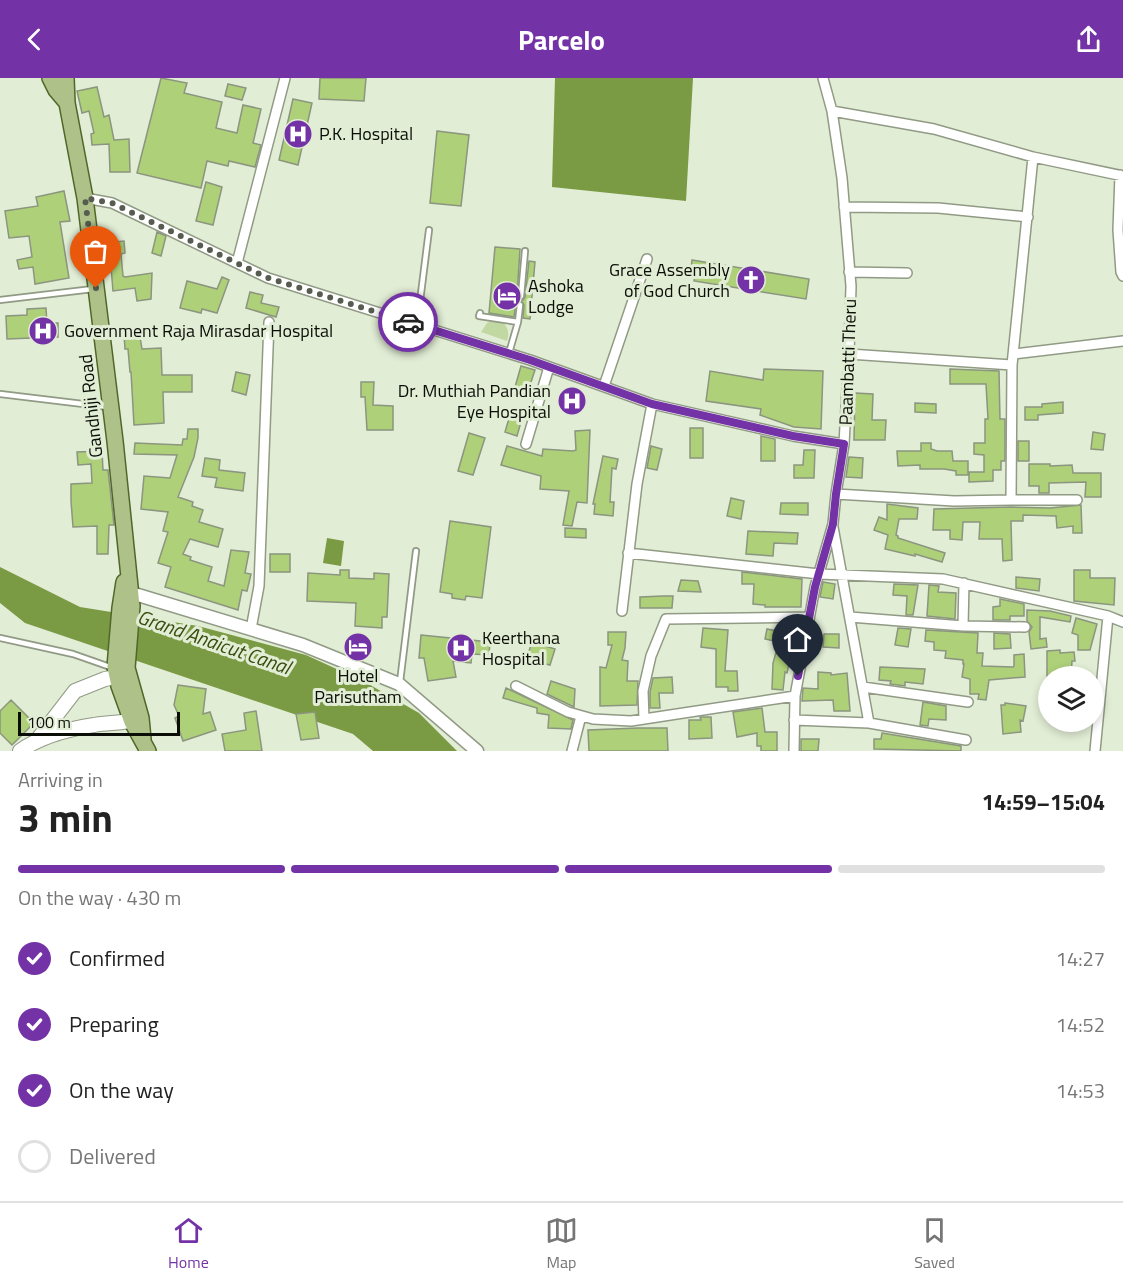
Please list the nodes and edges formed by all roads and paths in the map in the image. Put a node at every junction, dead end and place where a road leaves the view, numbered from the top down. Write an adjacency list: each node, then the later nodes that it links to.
1 (50, 78): 5 (main road, Gandhiji Road)
2 (66, 78): 5 (main road, Gandhiji Road)
3 (285, 78): 15 (street)
4 (823, 78): 6 (street, Paambatti Theru)
5 (68, 103): 9 (main road, Gandhiji Road)
6 (832, 111): 7 (street); 10 (street, Paambatti Theru)
7 (1033, 157): 8 (street); 11 (street)
8 (1122, 176): 18 (street)
9 (85, 198): 15 (street); 19 (main road, Gandhiji Road)
10 (844, 207): 11 (street); 16 (street, Paambatti Theru)
11 (1028, 217): 30 (street)
12 (429, 230): 26 (lane)
13 (525, 251): 20 (lane)
14 (647, 259): 33 (street)
15 (237, 263): 26 (street)
16 (849, 272): 17 (street); 29 (street, Paambatti Theru)
17 (907, 273)
18 (1123, 276)
19 (96, 288): 21 (lane); 36 (main road, Gandhiji Road)
20 (520, 296)
21 (0, 300)
22 (519, 305): 25 (lane)
23 (480, 313): 25 (lane)
24 (269, 322): 56 (street)
25 (518, 322): 28 (lane)
26 (417, 325): 28 (street)
27 (1123, 341): 30 (street)
28 (509, 353): 32 (street)
29 (849, 354): 31 (street); 38 (street, Paambatti Theru)
30 (1014, 354): 31 (street)
31 (1012, 365): 40 (street)
32 (549, 367): 33 (street); 37 (street)
33 (604, 386): 35 (street)
34 (0, 394): 36 (lane)
35 (652, 404): 38 (street); 44 (street)
36 (111, 408): 48 (main road, Gandhiji Road)
37 (526, 444)
38 (844, 444): 39 (street, Paambatti Theru)
39 (836, 494): 40 (street); 42 (street, Paambatti Theru)
40 (1011, 500): 41 (street)
41 (1077, 500)
42 (833, 524): 45 (street, Paambatti Theru); 46 (street)
43 (416, 551): 59 (lane)
44 (628, 553): 45 (street); 49 (street)
45 (819, 574): 46 (street); 51 (street, Paambatti Theru)
46 (843, 575): 47 (street); 52 (street)
47 (964, 583): 50 (street); 54 (street)
48 (130, 603): 56 (street); 58 (main road, Gandhiji Road)
49 (622, 611)
50 (1108, 616): 53 (street); 75 (street)
51 (809, 617): 62 (street, Paambatti Theru); 65 (street)
52 (850, 617): 54 (street); 61 (street)
53 (1123, 622)
54 (963, 626): 55 (street)
55 (1025, 627)
56 (251, 629): 59 (street)
57 (0, 638): 58 (lane)
58 (121, 671): 66 (main road); 71 (main road)
59 (399, 684): 72 (street)
60 (516, 686): 64 (street)
61 (863, 687): 63 (street); 68 (street)
62 (795, 696): 65 (street); 67 (street, Paambatti Theru)
63 (968, 702)
64 (580, 716): 65 (street); 73 (street)
65 (644, 719)
66 (136, 720): 70 (main road); 71 (main road)
67 (794, 720): 68 (street); 74 (street, Paambatti Theru)
68 (869, 723): 69 (street)
69 (966, 740)
70 (145, 745)
71 (30, 746)
72 (477, 751)
73 (572, 751)
74 (794, 751)
75 (1095, 751)

